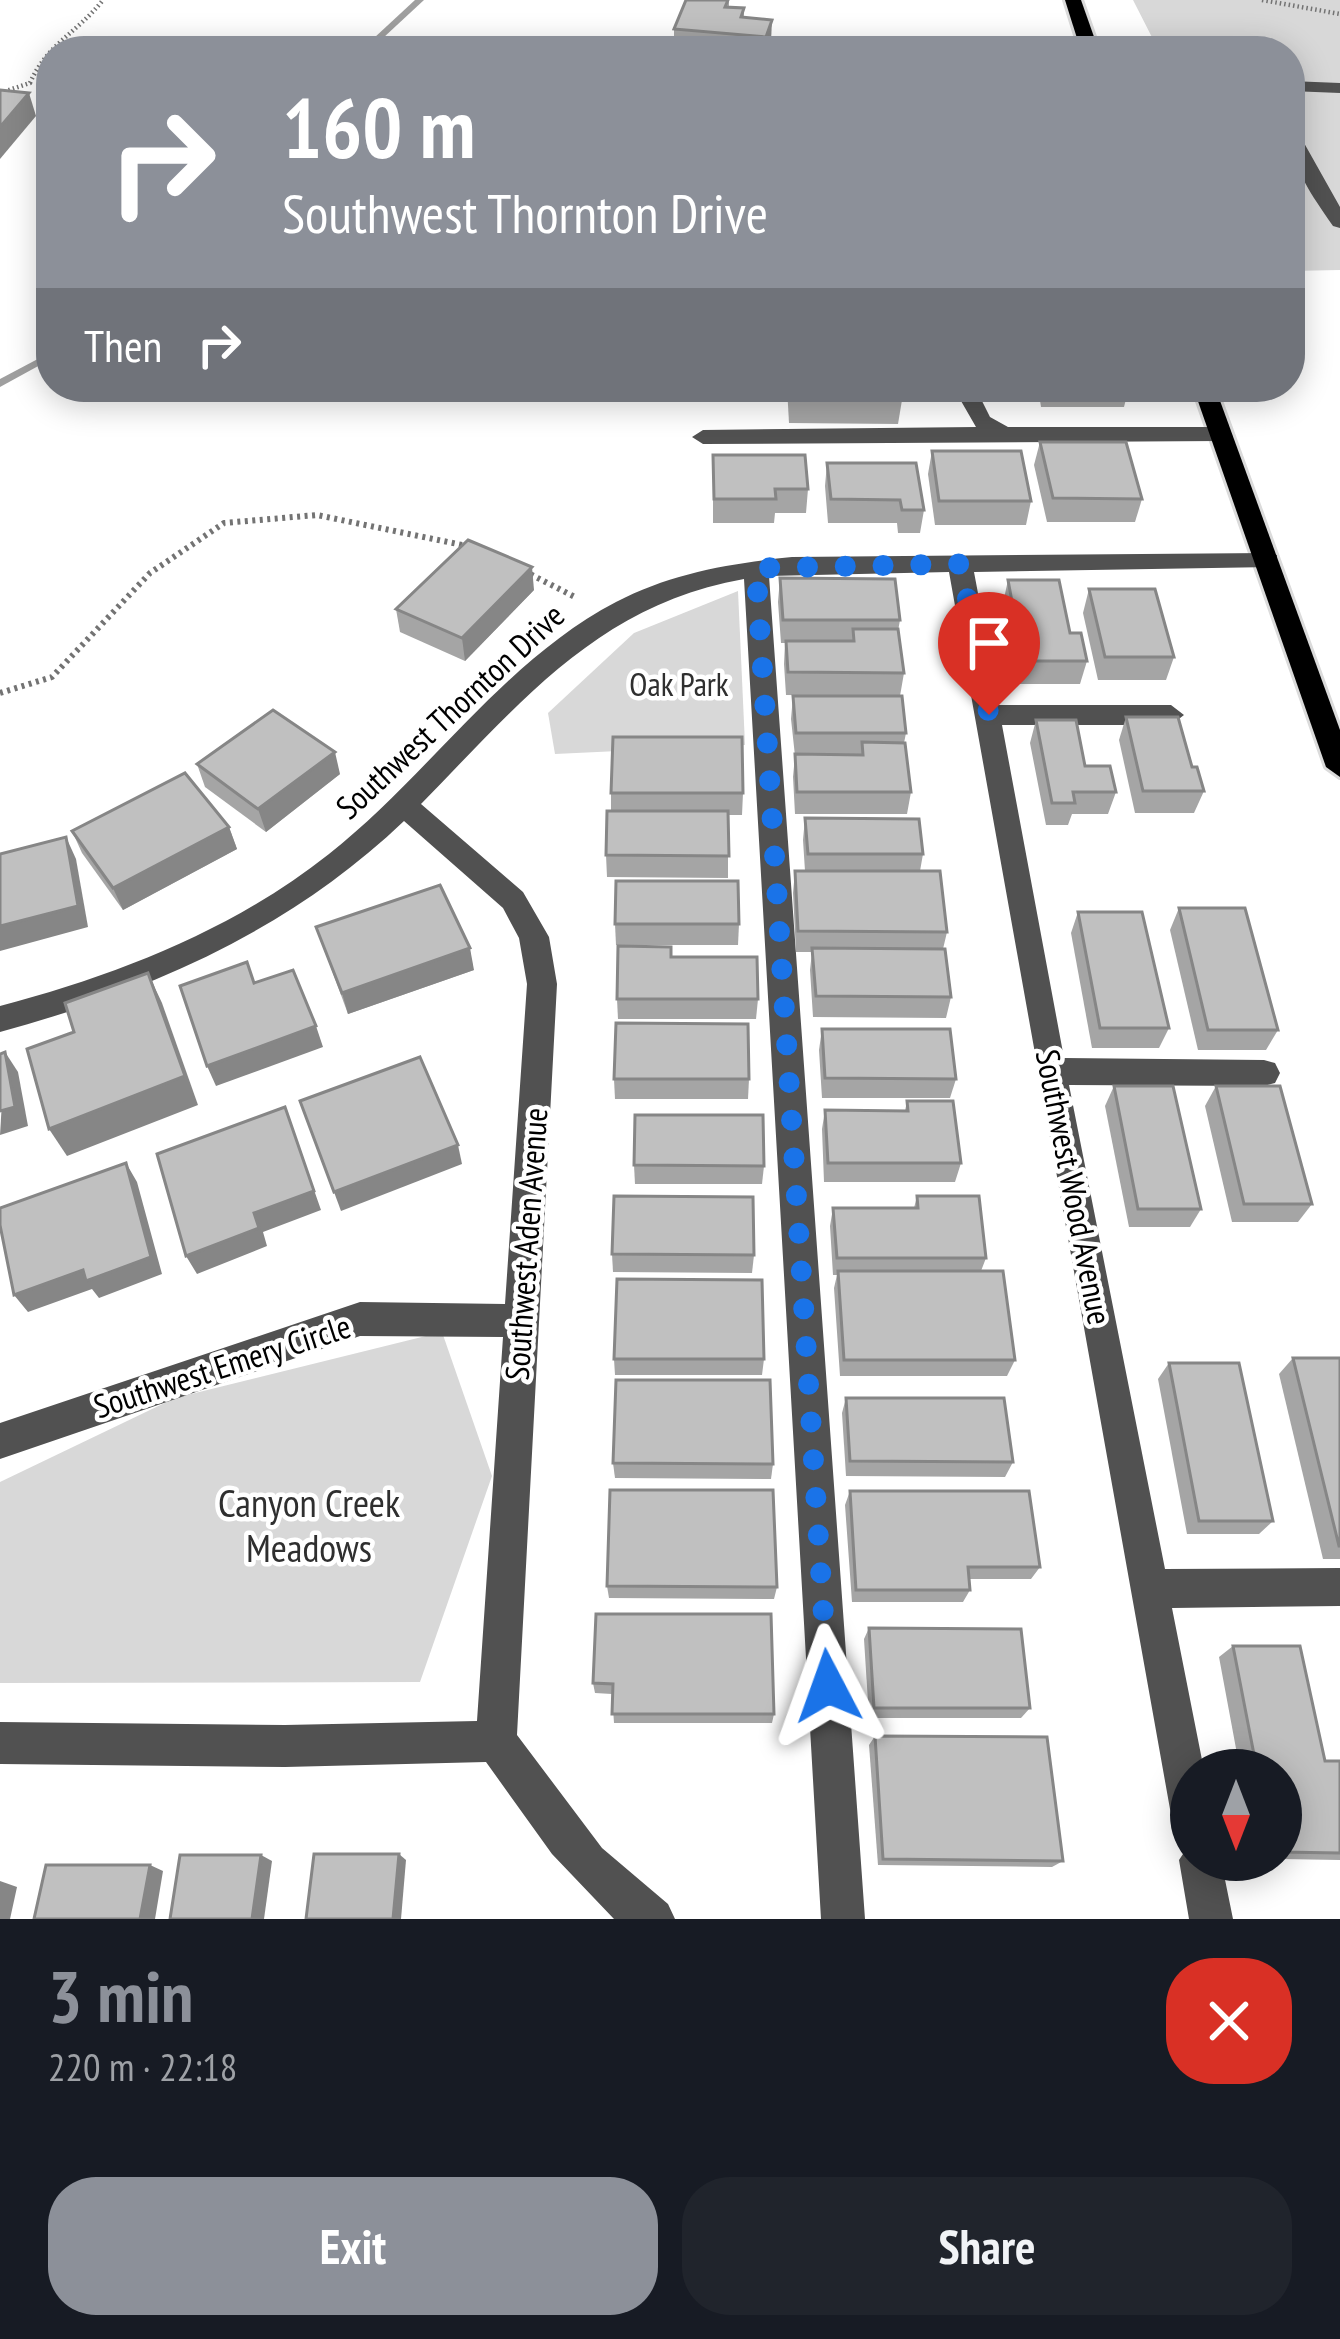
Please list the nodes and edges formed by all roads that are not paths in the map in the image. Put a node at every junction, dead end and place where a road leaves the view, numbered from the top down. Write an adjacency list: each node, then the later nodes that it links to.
1 (1073, 0): 2 (main road)
2 (1085, 36)
3 (1305, 87): 4 (street)
4 (1340, 88)
5 (1305, 166): 6 (street)
6 (1340, 222)
7 (971, 402): 9 (street)
8 (1209, 402): 10 (main road)
9 (1003, 434): 10 (street); 11 (street)
10 (1221, 434): 12 (main road)
11 (703, 437)
12 (1268, 561): 13 (street, Southwest Thornton Drive); 17 (main road)
13 (961, 564): 14 (street, Southwest Thornton Drive); 15 (street, Southwest Wood Avenue)
14 (756, 568): 18 (street, Southwest Thornton Drive); 31 (street)
15 (989, 715): 16 (street); 20 (street, Southwest Wood Avenue)
16 (1171, 715)
17 (1340, 767)
18 (403, 804): 19 (street, Southwest Thornton Drive); 22 (street, Southwest Aden Avenue)
19 (0, 1019)
20 (1051, 1071): 21 (street); 25 (street, Southwest Wood Avenue)
21 (1264, 1073)
22 (521, 1321): 23 (street, Southwest Emery Circle); 26 (street, Southwest Aden Avenue)
23 (0, 1441)
24 (1340, 1587): 25 (street)
25 (1150, 1588): 28 (street, Southwest Wood Avenue)
26 (496, 1741): 27 (street); 30 (street)
27 (0, 1743)
28 (1180, 1749)
29 (1204, 1881): 32 (street)
30 (648, 1918)
31 (843, 1919)
32 (1211, 1919)

